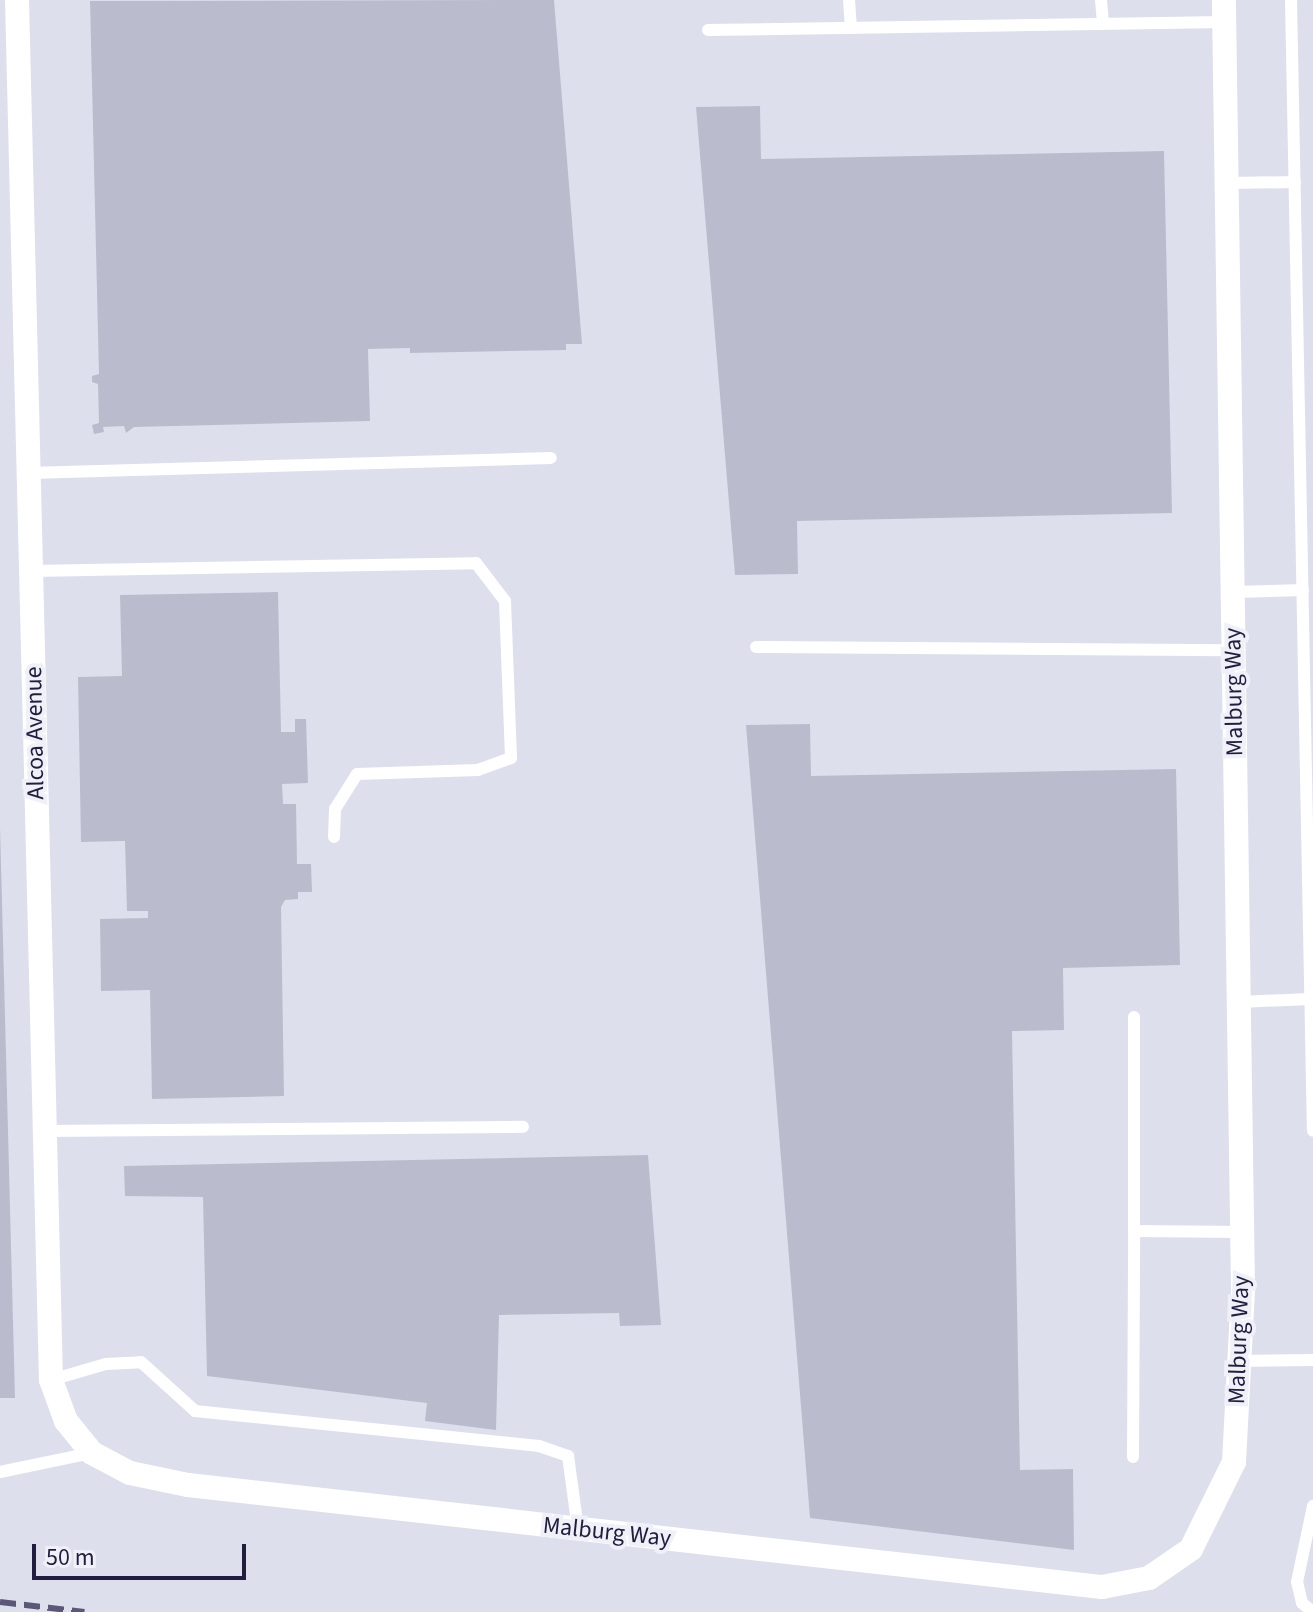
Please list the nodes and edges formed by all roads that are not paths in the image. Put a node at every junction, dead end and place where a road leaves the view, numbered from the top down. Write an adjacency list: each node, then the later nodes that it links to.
1 (17, 0): 12 (street, Alcoa Avenue)
2 (849, 0): 7 (lane)
3 (1101, 0): 6 (lane)
4 (1291, 0): 9 (lane)
5 (1224, 11): 6 (lane); 10 (street, Malburg Way)
6 (1103, 24): 7 (lane)
7 (851, 28): 8 (lane)
8 (708, 30)
9 (1295, 182): 10 (lane); 14 (lane)
10 (1227, 183): 15 (street, Malburg Way)
11 (551, 458): 12 (lane)
12 (29, 473): 13 (street, Alcoa Avenue)
13 (31, 571): 18 (lane); 23 (street, Alcoa Avenue)
14 (1303, 590): 15 (lane); 19 (lane)
15 (1233, 592): 17 (street, Malburg Way)
16 (756, 647): 17 (lane)
17 (1233, 650): 20 (street, Malburg Way)
18 (334, 837)
19 (1310, 999): 20 (lane); 24 (lane)
20 (1239, 1002): 26 (street, Malburg Way)
21 (1134, 1017): 25 (lane)
22 (523, 1127): 23 (lane)
23 (45, 1131): 29 (street, Alcoa Avenue)
24 (1313, 1131)
25 (1134, 1231): 26 (lane); 31 (lane)
26 (1242, 1232): 28 (street, Malburg Way)
27 (1313, 1360): 28 (lane)
28 (1239, 1361): 34 (street, Malburg Way)
29 (51, 1380): 30 (street, Alcoa Avenue); 34 (lane)
30 (92, 1453): 32 (lane); 34 (street, Malburg Way)
31 (1133, 1457)
32 (0, 1472)
33 (1313, 1506): 35 (lane)
34 (578, 1529)
35 (1313, 1612)

